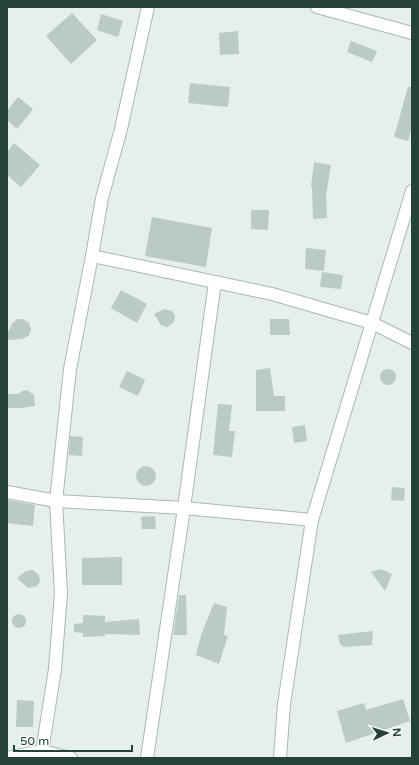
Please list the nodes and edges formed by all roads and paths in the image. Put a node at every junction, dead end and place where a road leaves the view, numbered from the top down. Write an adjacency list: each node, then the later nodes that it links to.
1 (148, 7): 5 (street)
2 (317, 7): 3 (street)
3 (412, 33)
4 (412, 191): 7 (street)
5 (92, 256): 6 (street); 10 (street)
6 (215, 282): 7 (street); 11 (street)
7 (372, 323): 8 (street); 12 (street)
8 (412, 343)
9 (7, 492): 10 (street)
10 (56, 501): 11 (street); 13 (street)
11 (184, 508): 12 (street); 16 (street)
12 (312, 520): 17 (street)
13 (42, 755): 14 (street); 15 (street)
14 (7, 758)
15 (71, 758)
16 (147, 758)
17 (280, 758)

